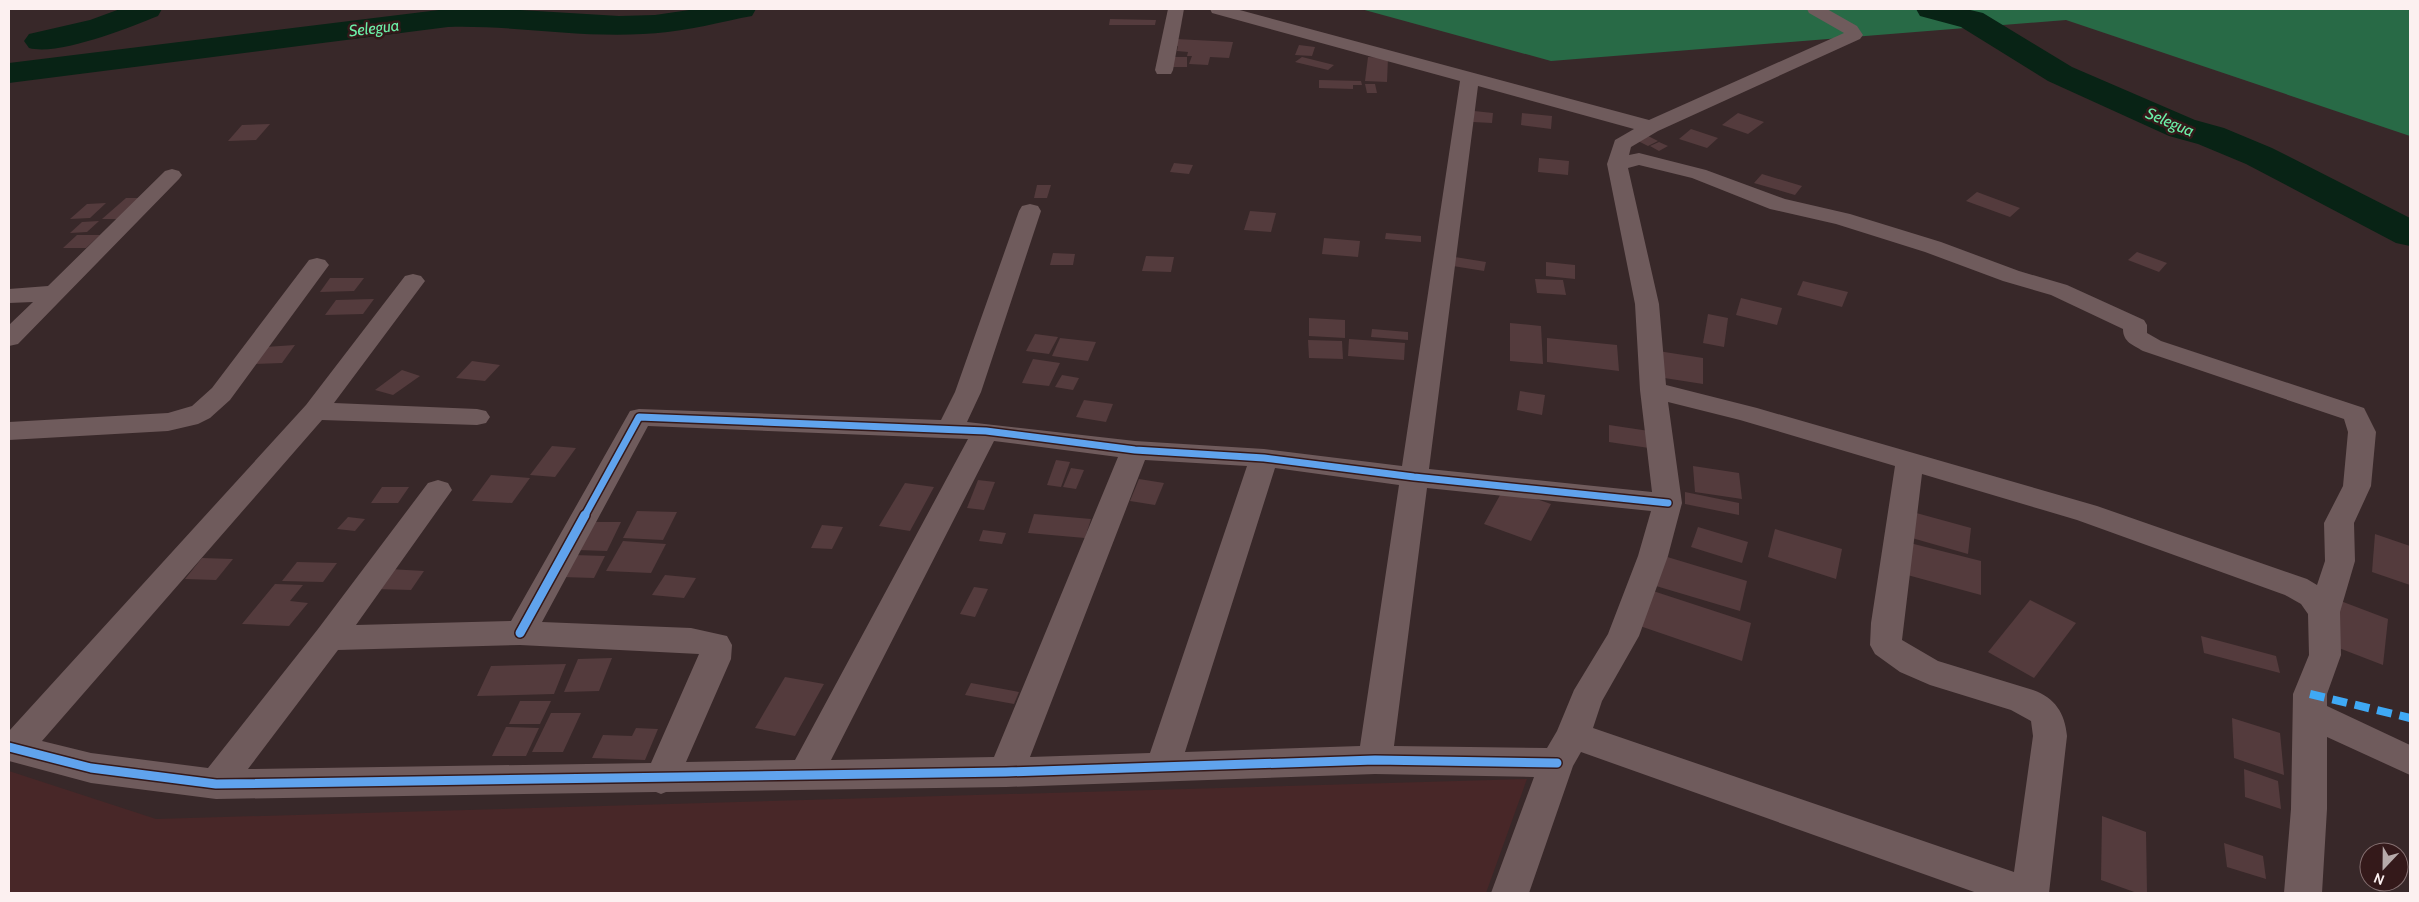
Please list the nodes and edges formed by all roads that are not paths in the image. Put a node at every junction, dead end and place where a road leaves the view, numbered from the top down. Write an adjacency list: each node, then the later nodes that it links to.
1 (1176, 9): 4 (street)
2 (1218, 9): 5 (street)
3 (1815, 9): 6 (street)
4 (1164, 70)
5 (1470, 78): 6 (street); 24 (street)
6 (1651, 127): 7 (street)
7 (1617, 164): 15 (street); 27 (street)
8 (172, 175): 12 (street)
9 (1030, 210): 18 (street)
10 (317, 265): 19 (street)
11 (413, 281): 16 (street)
12 (54, 294): 13 (street); 14 (street)
13 (9, 296)
14 (9, 339)
15 (1653, 390): 23 (street); 26 (street)
16 (315, 411): 17 (street); 31 (street)
17 (477, 418)
18 (950, 429): 20 (street); 28 (street)
19 (9, 431)
20 (986, 431): 21 (street); 37 (street)
21 (1136, 450): 22 (street); 36 (street)
22 (1264, 458): 24 (street); 35 (street)
23 (1910, 462): 27 (street); 42 (street)
24 (1414, 477): 26 (street); 33 (street)
25 (438, 490): 29 (street)
26 (1668, 503): 32 (street)
27 (2324, 612): 30 (street)
28 (520, 633): 29 (street); 38 (street)
29 (329, 638): 39 (street)
30 (2310, 713): 34 (street); 43 (street)
31 (11, 748): 39 (street)
32 (1565, 749): 33 (street); 40 (street); 41 (street)
33 (1374, 760): 35 (street)
34 (2410, 760)
35 (1163, 766): 36 (street)
36 (1006, 772): 37 (street)
37 (806, 774): 38 (street)
38 (661, 779): 39 (street)
39 (216, 784)
40 (1510, 893)
41 (2026, 893)
42 (2030, 893)
43 (2303, 893)

